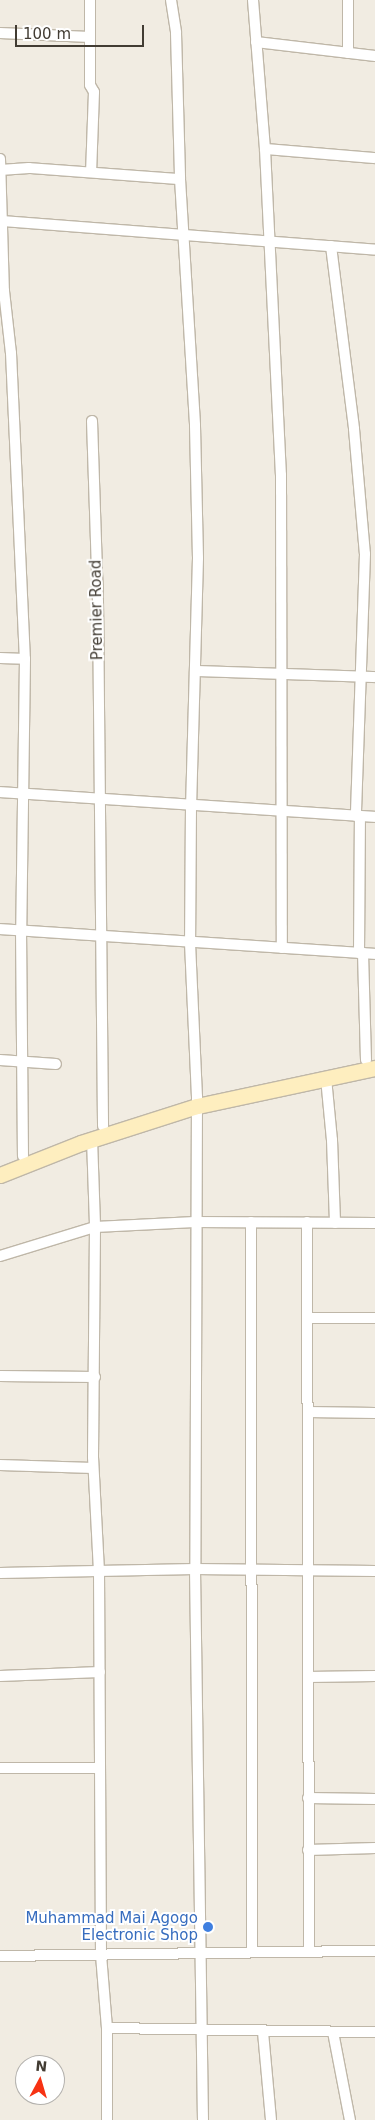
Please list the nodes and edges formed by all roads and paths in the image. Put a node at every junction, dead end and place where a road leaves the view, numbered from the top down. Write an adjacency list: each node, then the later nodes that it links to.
1 (90, 0): 6 (street)
2 (171, 0): 15 (street)
3 (253, 0): 7 (street)
4 (348, 0): 8 (street)
5 (0, 33): 6 (street)
6 (90, 37): 14 (street)
7 (256, 42): 8 (street); 10 (street)
8 (348, 53): 9 (street)
9 (375, 56)
10 (265, 149): 11 (street); 18 (street)
11 (375, 158)
12 (0, 159): 13 (street)
13 (0, 170): 14 (street); 16 (street)
14 (91, 172): 15 (street)
15 (180, 179): 17 (street)
16 (1, 224): 17 (street); 21 (street)
17 (185, 234): 18 (street); 25 (street)
18 (270, 241): 19 (street); 26 (street)
19 (331, 246): 20 (street); 27 (street)
20 (375, 250)
21 (2, 292): 24 (street)
22 (92, 421): 31 (street, Premier Road)
23 (0, 658): 24 (street)
24 (25, 659): 29 (street)
25 (195, 672): 26 (street); 32 (street)
26 (282, 675): 27 (street); 33 (street)
27 (362, 676): 28 (street); 34 (street)
28 (375, 677)
29 (22, 791): 30 (street); 31 (street); 37 (street)
30 (0, 792)
31 (100, 798): 32 (street); 38 (street, Premier Road)
32 (190, 806): 33 (street); 39 (street)
33 (283, 814): 34 (street); 40 (street)
34 (358, 817): 35 (street); 41 (street)
35 (375, 817)
36 (0, 929): 37 (street)
37 (21, 929): 38 (street); 44 (street)
38 (102, 936): 39 (street); 49 (street, Premier Road)
39 (190, 943): 40 (street); 48 (street)
40 (282, 948): 41 (street)
41 (361, 953): 42 (street); 45 (street)
42 (375, 954)
43 (0, 1060): 44 (street)
44 (20, 1062): 46 (street); 51 (street)
45 (372, 1062): 47 (street); 48 (street)
46 (56, 1064)
47 (326, 1078): 48 (street); 57 (street)
48 (197, 1101): 49 (street); 50 (street); 54 (street)
49 (103, 1126): 51 (street)
50 (92, 1139): 53 (street); 59 (street)
51 (23, 1156): 52 (street)
52 (0, 1165)
53 (0, 1175)
54 (195, 1222): 55 (street); 59 (street); 69 (street)
55 (251, 1222): 56 (street); 70 (street)
56 (307, 1222): 57 (street); 61 (street)
57 (335, 1222): 58 (street)
58 (375, 1223)
59 (95, 1227): 60 (street); 64 (street)
60 (0, 1256)
61 (307, 1318): 62 (street); 65 (street)
62 (375, 1318)
63 (0, 1376): 64 (street)
64 (95, 1376): 68 (street)
65 (308, 1412): 66 (street); 71 (street)
66 (375, 1413)
67 (0, 1465): 68 (street)
68 (93, 1468): 72 (street)
69 (195, 1569): 70 (street); 72 (street); 89 (street)
70 (252, 1570): 71 (street); 87 (street)
71 (307, 1570): 73 (street); 78 (street)
72 (99, 1571): 74 (street); 75 (street)
73 (375, 1571)
74 (0, 1573)
75 (100, 1672): 76 (street); 80 (street)
76 (0, 1676)
77 (375, 1676): 78 (street)
78 (308, 1677): 81 (street)
79 (0, 1768): 80 (street)
80 (100, 1768): 88 (street)
81 (308, 1798): 82 (street); 84 (street)
82 (375, 1799)
83 (375, 1848): 84 (street)
84 (308, 1850): 85 (street)
85 (309, 1951): 86 (street); 87 (street)
86 (375, 1951)
87 (252, 1952): 89 (street)
88 (101, 1954): 89 (street); 90 (street); 91 (street)
89 (200, 1954): 92 (street)
90 (0, 1956)
91 (107, 2028): 92 (street); 96 (street)
92 (204, 2028): 93 (street); 97 (street)
93 (263, 2032): 94 (street); 98 (street)
94 (333, 2032): 95 (street); 99 (street)
95 (375, 2032)
96 (107, 2120)
97 (203, 2120)
98 (271, 2120)
99 (350, 2120)

